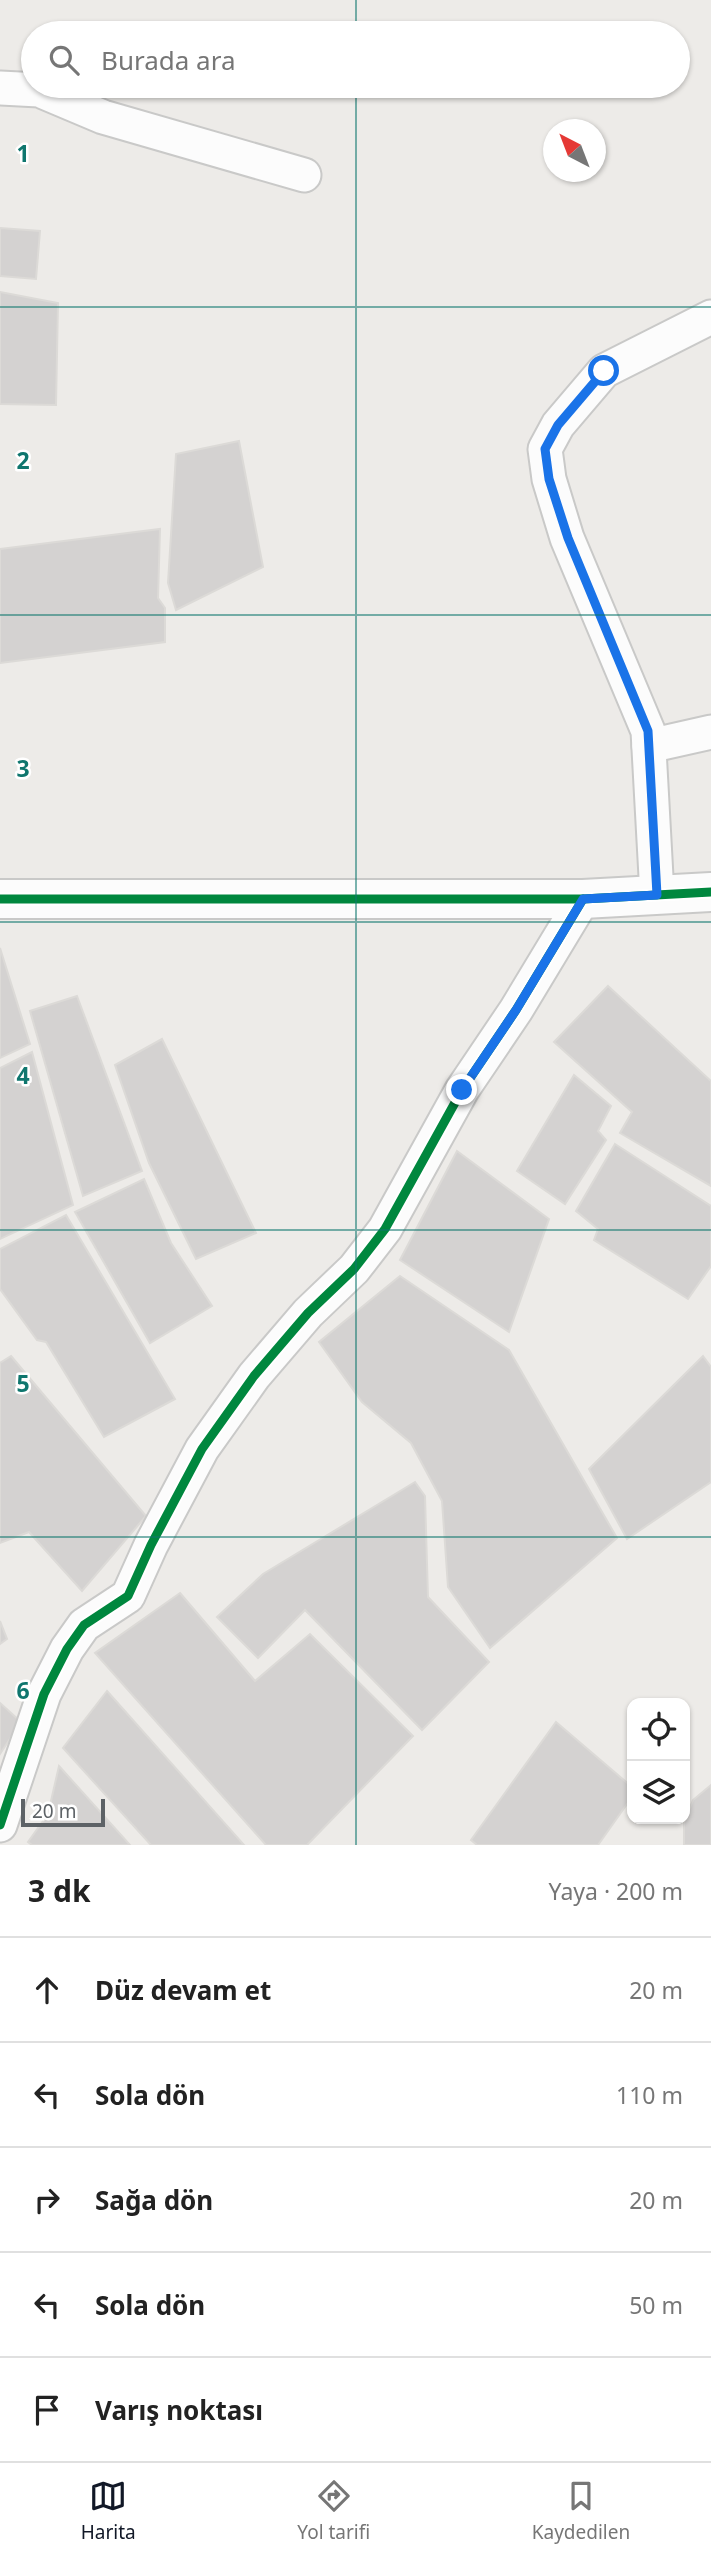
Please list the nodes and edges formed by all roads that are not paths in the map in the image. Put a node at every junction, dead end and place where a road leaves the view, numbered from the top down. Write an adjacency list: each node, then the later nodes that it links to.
1 (0, 88): 2 (street)
2 (21, 89)
3 (59, 98): 4 (street)
4 (304, 175)
5 (711, 317): 7 (street)
6 (711, 732): 7 (street)
7 (649, 746): 9 (street)
8 (711, 892): 9 (street)
9 (657, 895): 11 (street)
10 (0, 899): 11 (street)
11 (583, 899): 12 (street)
12 (0, 1825)

